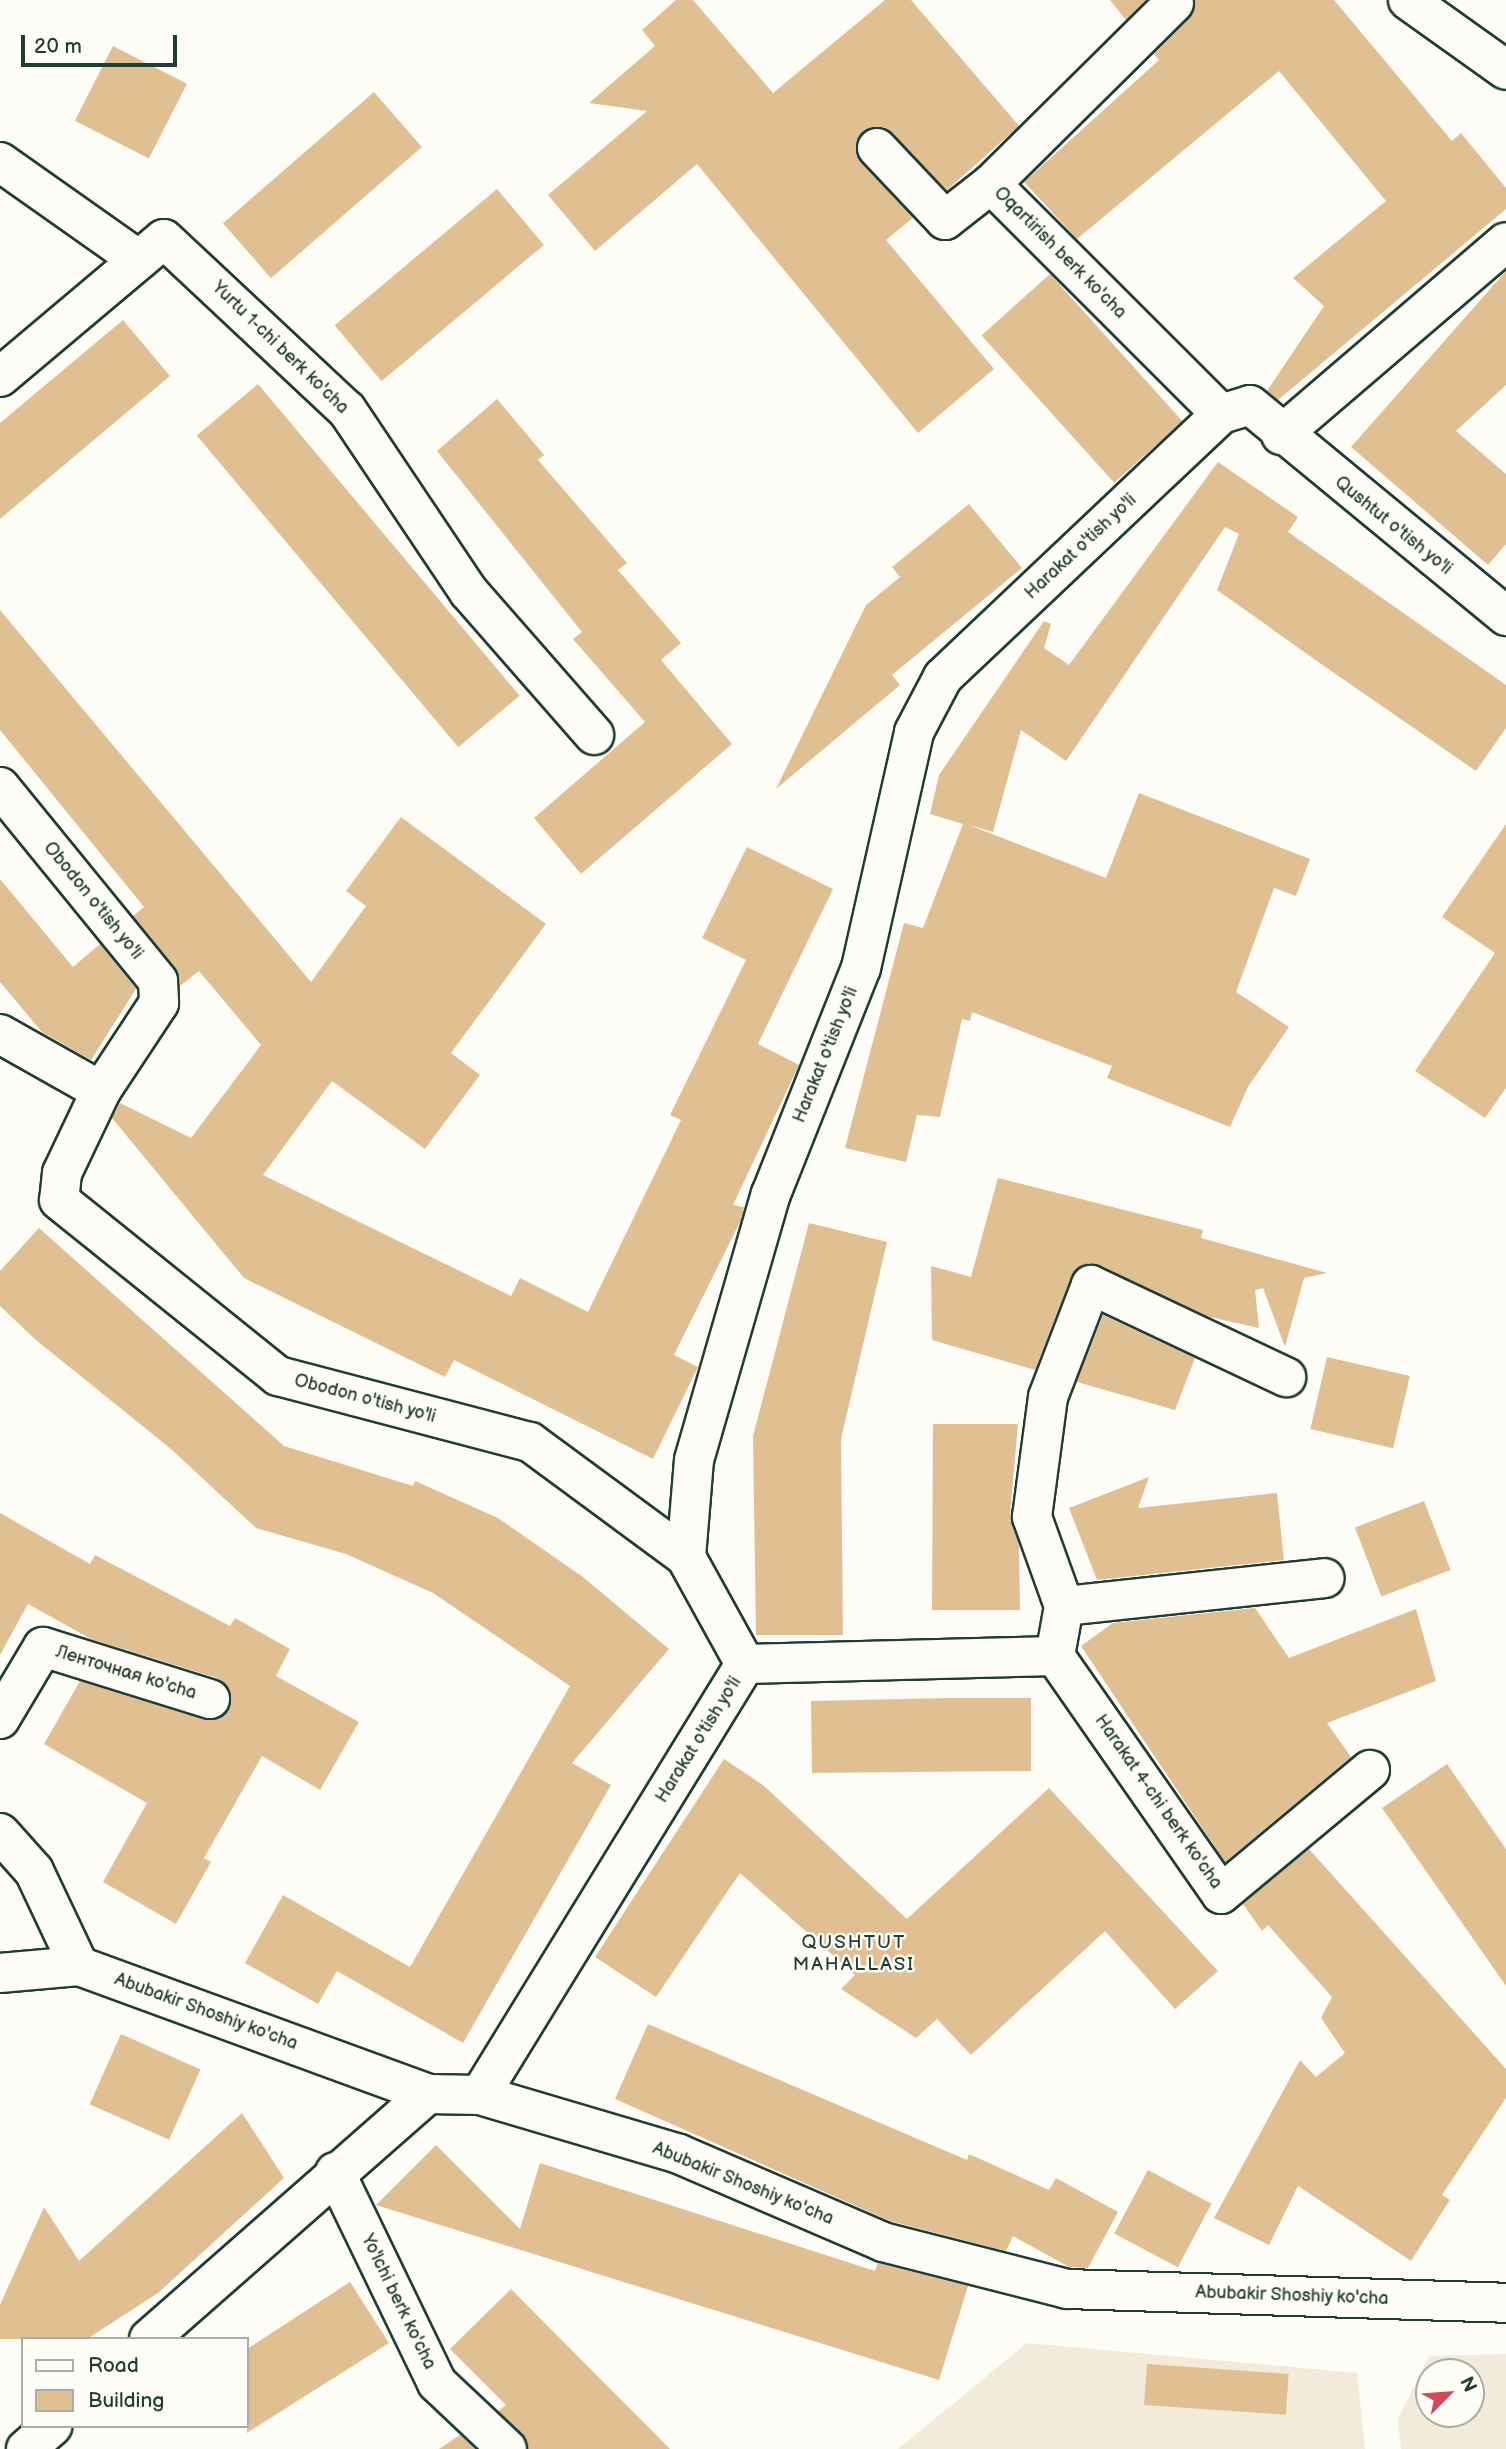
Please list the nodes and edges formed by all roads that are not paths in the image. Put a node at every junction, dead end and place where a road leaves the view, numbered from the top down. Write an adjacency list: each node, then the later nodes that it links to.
1 (1408, 0): 3 (street)
2 (1174, 3): 6 (street, Oqartirish berk ko'cha)
3 (1506, 70)
4 (877, 148): 6 (street)
5 (0, 162): 8 (street)
6 (990, 184): 10 (street, Oqartirish berk ko'cha)
7 (1506, 242): 11 (street)
8 (139, 260): 9 (street, Yurtu 1-chi berk ko'cha); 13 (street, Yurtu 1-chi berk ko'cha)
9 (0, 377)
10 (1222, 414): 11 (street); 18 (street, Harakat o'tish yo'li)
11 (1281, 435): 12 (street, Qushtut o'tish yo'li)
12 (1506, 616)
13 (594, 734)
14 (0, 787): 16 (street, Obodon o'tish yo'li)
15 (0, 1034): 16 (street)
16 (101, 1091): 18 (street, Obodon o'tish yo'li)
17 (1286, 1377): 20 (street)
18 (686, 1557): 22 (street, Harakat o'tish yo'li)
19 (1325, 1578): 20 (street)
20 (1064, 1606): 21 (street)
21 (1055, 1657): 22 (street); 25 (street, Harakat 4-chi berk ko'cha)
22 (746, 1664): 30 (street, Harakat o'tish yo'li)
23 (210, 1699): 24 (street, Ленточная ko'cha)
24 (0, 1719)
25 (1370, 1770)
26 (0, 1833): 27 (street)
27 (79, 1966): 28 (street, Abubakir Shoshiy ko'cha); 29 (street, Abubakir Shoshiy ko'cha)
28 (0, 1973)
29 (428, 2094): 30 (street, Abubakir Shoshiy ko'cha); 31 (street)
30 (480, 2095): 32 (street, Abubakir Shoshiy ko'cha)
31 (335, 2172): 33 (street); 36 (street, Yo'lchi berk ko'cha)
32 (1506, 2303)
33 (151, 2337)
34 (50, 2428): 35 (street)
35 (26, 2449)
36 (507, 2449)

